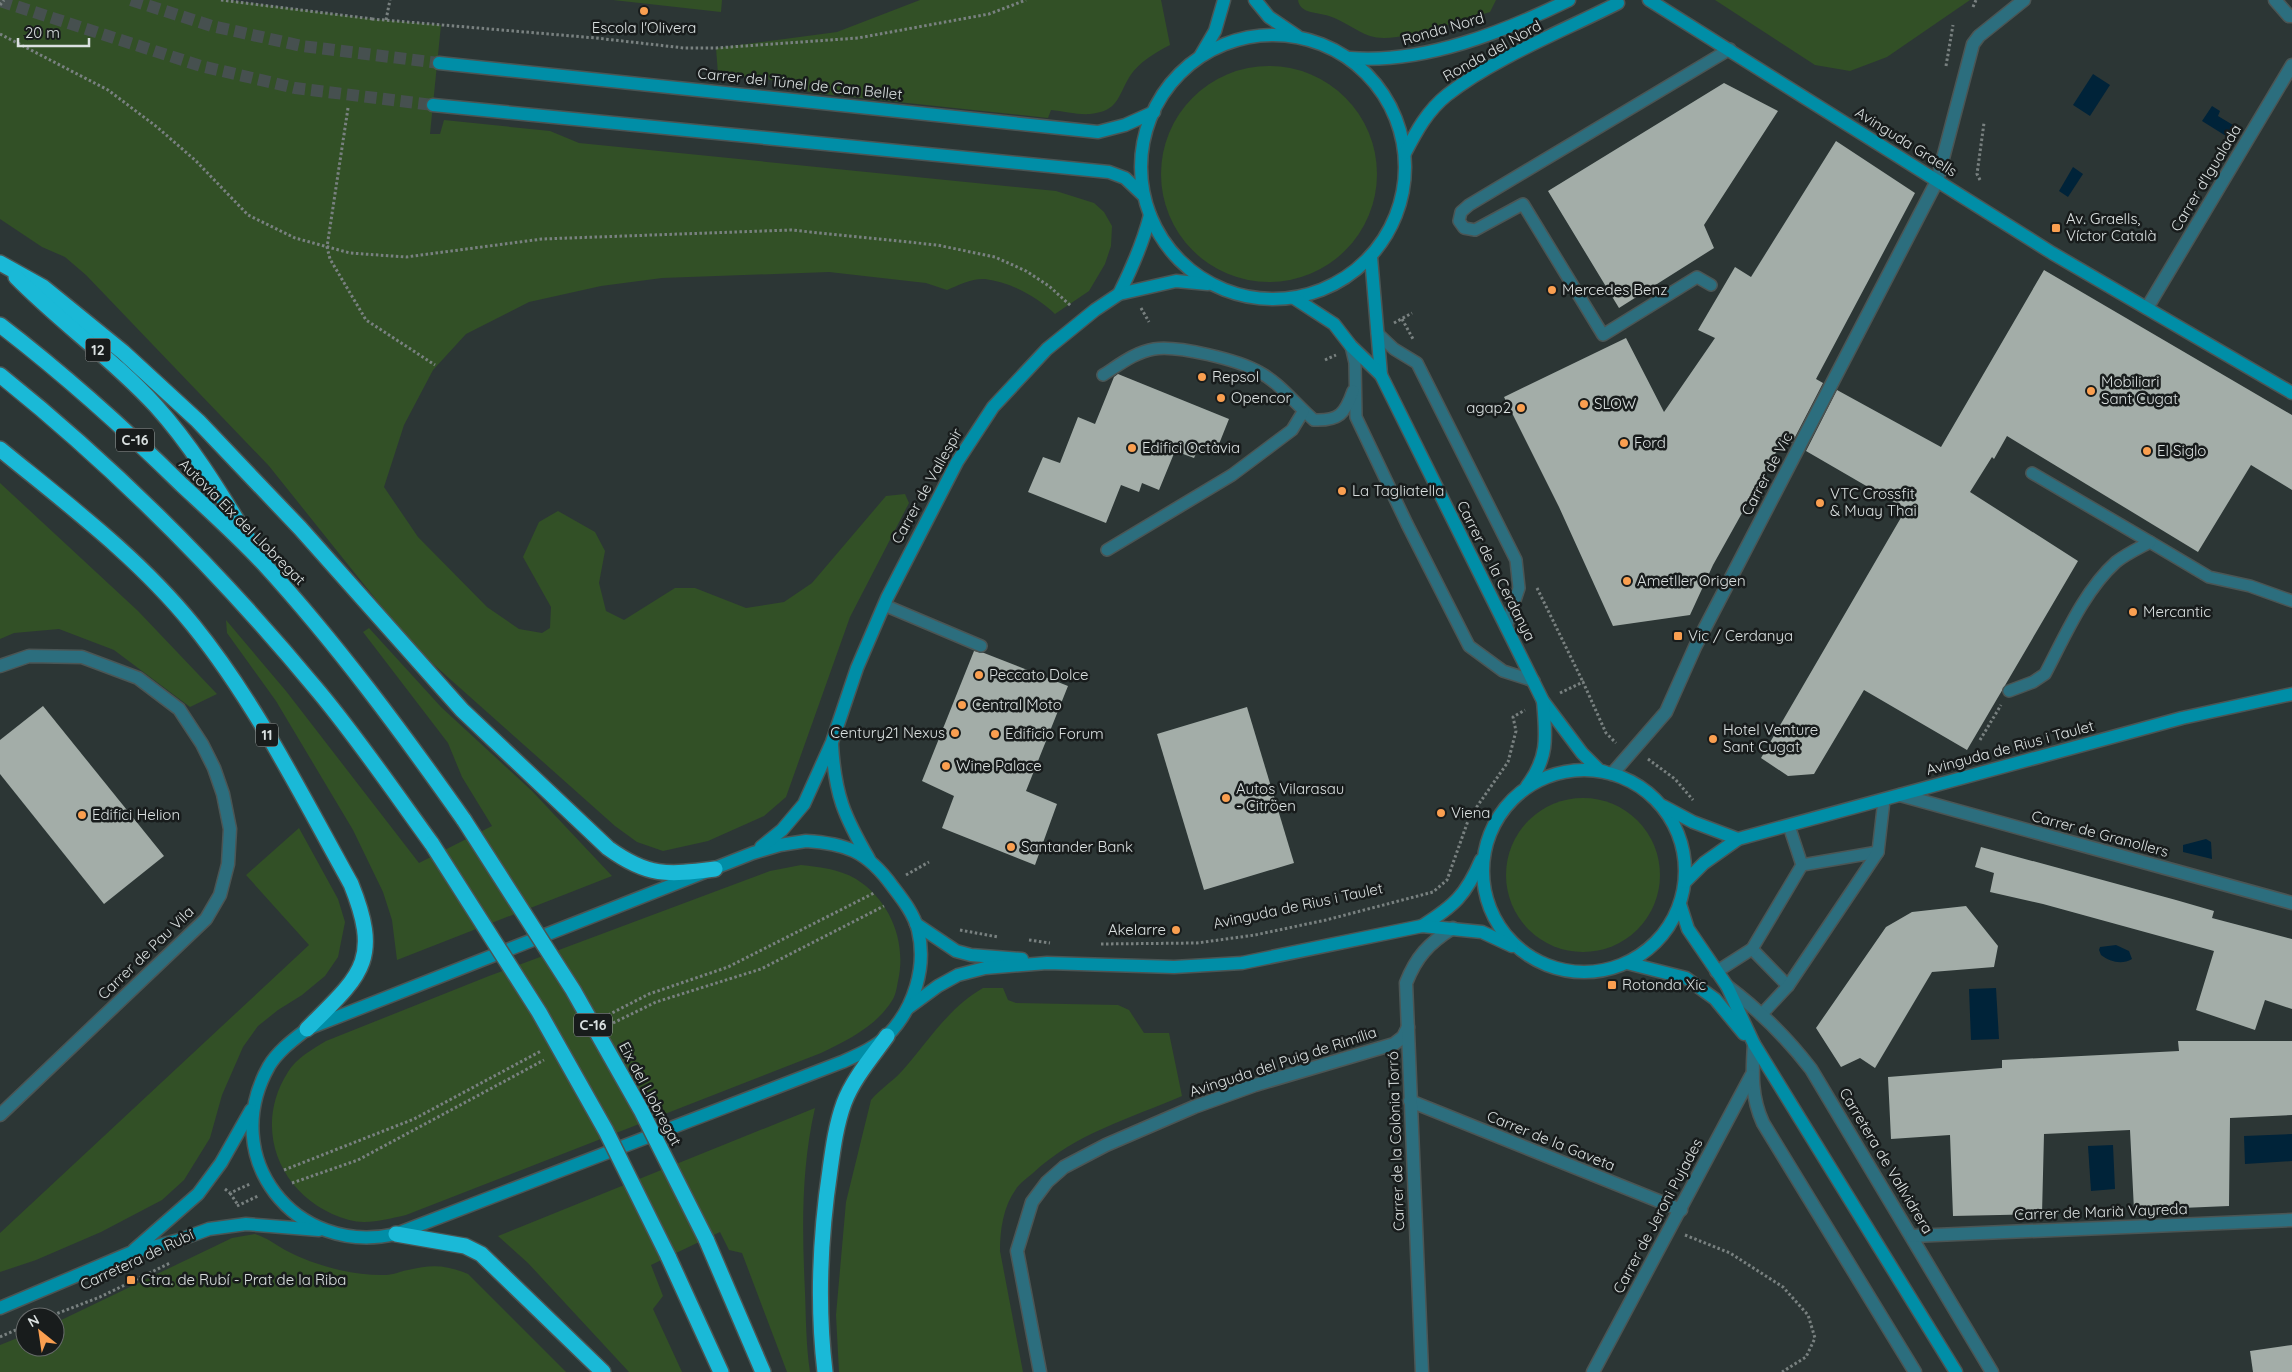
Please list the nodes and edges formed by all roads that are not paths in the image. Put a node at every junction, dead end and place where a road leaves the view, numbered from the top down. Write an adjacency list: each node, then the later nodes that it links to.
1 (1224, 0): 11 (main road)
2 (1255, 0): 9 (main road)
3 (1569, 0): 12 (main road, Ronda Nord)
4 (1649, 0): 10 (main road, Avinguda Graells)
5 (2024, 0): 18 (street, Carrer de Vic)
6 (2275, 0): 8 (street)
7 (1618, 3): 17 (main road, Ronda del Nord)
8 (2292, 16)
9 (1299, 38): 11 (main road); 12 (main road)
10 (1730, 49): 18 (main road, Avinguda Graells); 24 (lane)
11 (1200, 57): 16 (main road)
12 (1350, 58): 17 (main road)
13 (439, 63): 16 (main road, Carrer del Túnel de Can Bellet)
14 (2292, 65): 27 (street, Carrer d'Igualada)
15 (433, 105): 19 (main road)
16 (1154, 112): 19 (main road)
17 (1405, 153): 21 (main road)
18 (1937, 181): 27 (main road, Avinguda Graells); 52 (street, Carrer de Vic)
19 (1143, 196): 20 (main road)
20 (1150, 215): 23 (main road); 25 (main road)
21 (1371, 257): 26 (main road); 29 (main road, Carrer de la Cerdanya)
22 (2, 264): 41 (highway, 12); 65 (highway)
23 (1211, 284): 25 (main road, Carrer de Vallespir); 26 (main road)
24 (1710, 285)
25 (1119, 294): 43 (main road, Carrer de Vallespir)
26 (1294, 298): 30 (main road, Carrer de la Cerdanya)
27 (2147, 308): 35 (main road, Avinguda Graells)
28 (0, 325): 41 (highway, Autovia Eix del Llobregat / C-16)
29 (1377, 332): 33 (main road, Carrer de la Cerdanya); 44 (lane)
30 (1352, 346): 33 (main road, Carrer de la Cerdanya); 34 (lane)
31 (0, 375): 97 (highway, C-16, bridge)
32 (1103, 375): 36 (lane)
33 (1381, 375): 44 (main road, Carrer de la Cerdanya)
34 (1355, 384): 36 (lane); 47 (lane)
35 (2292, 393)
36 (1303, 412): 40 (lane)
37 (0, 448): 82 (highway, 11)
38 (2032, 473): 39 (lane)
39 (2150, 542): 42 (lane); 48 (lane)
40 (1107, 550)
41 (263, 563): 57 (highway, Autovia Eix del Llobregat / C-16)
42 (2292, 601)
43 (884, 605): 45 (lane); 51 (main road, Carrer de Vallespir)
44 (1506, 627): 47 (main road, Carrer de la Cerdanya)
45 (982, 646)
46 (0, 666): 88 (street, Carrer de Pau Vila)
47 (1534, 682): 50 (main road, Carrer de la Cerdanya)
48 (2009, 691)
49 (2292, 694): 54 (main road, Avinguda de Rius i Taulet)
50 (1543, 701): 52 (main road, Carrer de la Cerdanya); 53 (main road, Carrer de la Cerdanya)
51 (832, 742): 61 (main road, Carrer de Vallespir); 63 (main road, Carrer de Vallespir)
52 (1609, 773): 53 (main road); 56 (main road)
53 (1524, 789): 62 (main road)
54 (1900, 795): 55 (main road, Avinguda de Rius i Taulet); 67 (street, Carrer de Granollers)
55 (1884, 800): 58 (main road, Avinguda de Rius i Taulet); 60 (lane)
56 (1659, 804): 59 (main road); 66 (main road)
57 (464, 820): 98 (highway, Eix del Llobregat / C-16, bridge)
58 (1789, 826): 59 (main road, Avinguda de Rius i Taulet); 64 (lane)
59 (1738, 839): 66 (main road, Avinguda de Rius i Taulet)
60 (1878, 852): 64 (lane); 78 (lane)
61 (753, 853): 63 (main road); 65 (main road)
62 (1484, 854): 70 (main road); 72 (main road)
63 (870, 861): 69 (main road)
64 (1802, 865): 73 (lane)
65 (715, 869): 82 (main road)
66 (1685, 882): 68 (main road)
67 (2292, 902)
68 (1680, 904): 75 (main road); 76 (main road, Carretera de Vallvidrera)
69 (916, 924): 74 (main road); 79 (main road)
70 (1422, 926): 71 (main road); 74 (main road)
71 (1452, 928): 72 (main road); 81 (street, Carrer de la Colònia Torró)
72 (1516, 948): 75 (main road)
73 (1752, 949): 76 (lane); 78 (lane)
74 (1047, 963): 79 (main road)
75 (1627, 963): 84 (main road, Carretera de Vallvidrera)
76 (1716, 972): 77 (main road, Carretera de Vallvidrera)
77 (1727, 986): 80 (street, Carretera de Vallvidrera); 84 (main road, Carretera de Vallvidrera)
78 (1788, 986): 80 (lane)
79 (908, 1008): 83 (main road)
80 (1761, 1015): 93 (street, Carretera de Vallvidrera)
81 (1408, 1027): 86 (street, Carrer de la Colònia Torró); 100 (street, Avinguda del Puig de Rimília)
82 (307, 1029): 87 (main road)
83 (887, 1036): 92 (main road); 99 (highway)
84 (1754, 1044): 85 (street); 104 (main road, Carretera de Vallvidrera)
85 (1751, 1076): 89 (street, Carrer de Jeroni Pujades); 103 (street)
86 (1410, 1101): 89 (street, Carrer de la Gaveta); 101 (street, Carrer de la Colònia Torró)
87 (254, 1104): 91 (main road); 94 (main road, Carretera de Rubí)
88 (0, 1115)
89 (1680, 1210): 102 (street, Carrer de Jeroni Pujades)
90 (2292, 1220): 93 (street, Carrer de Marià Vayreda)
91 (324, 1230): 92 (main road); 94 (main road, Carretera de Rubí)
92 (396, 1234): 96 (highway)
93 (1912, 1236): 105 (street, Carretera de Vallvidrera)
94 (130, 1253): 95 (main road, Carretera de Rubí)
95 (0, 1308)
96 (603, 1372)
97 (721, 1372)
98 (763, 1372)
99 (825, 1372)
100 (1040, 1372)
101 (1422, 1372)
102 (1593, 1372)
103 (1915, 1372)
104 (1956, 1372)
105 (1992, 1372)

